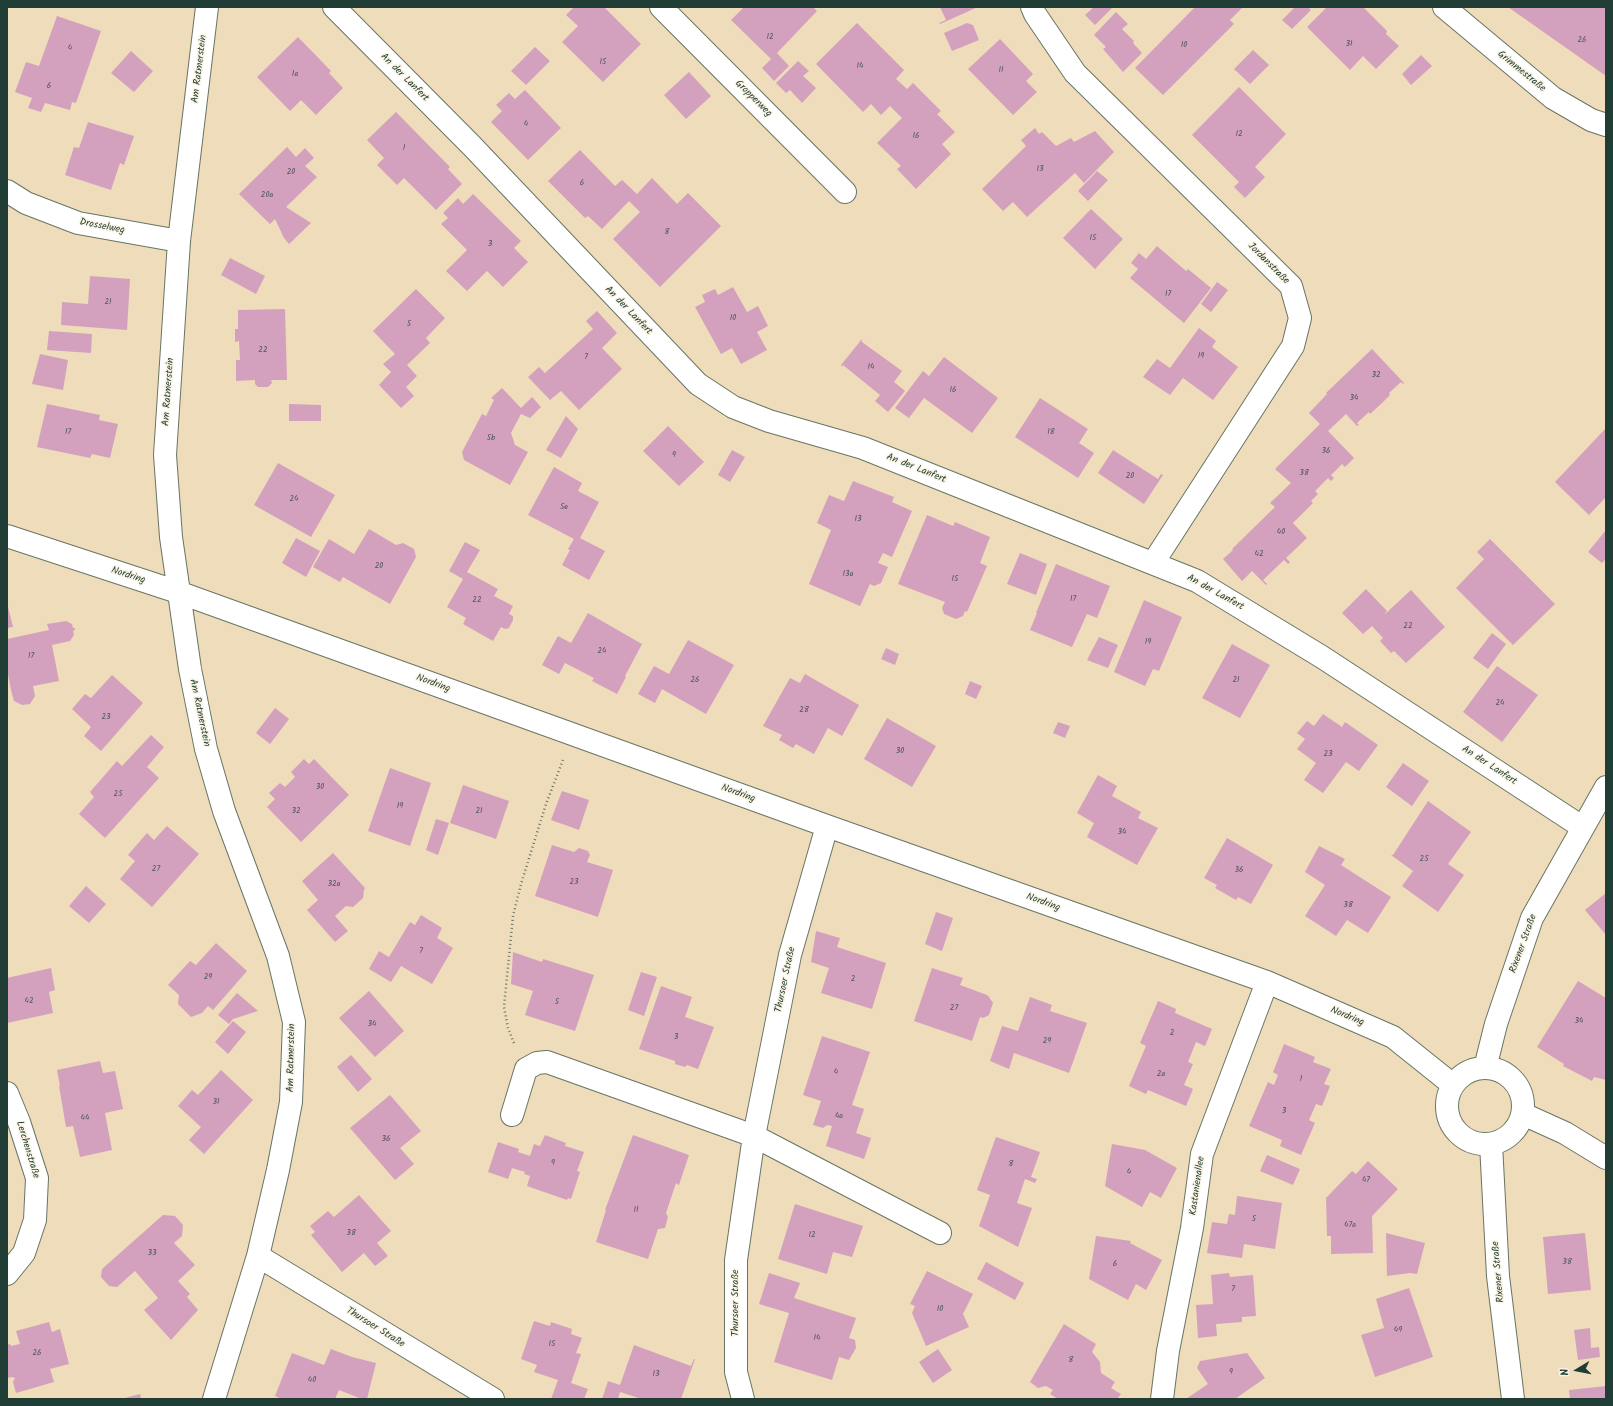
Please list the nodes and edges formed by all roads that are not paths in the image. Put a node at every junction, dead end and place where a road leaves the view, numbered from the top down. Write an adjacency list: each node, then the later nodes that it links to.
1 (207, 7): 9 (street, Am Ratmerstein)
2 (334, 7): 11 (street, An der Lanfert)
3 (661, 7): 8 (street, Gropperweg)
4 (1032, 7): 11 (street, Jordanstraße)
5 (1444, 7): 6 (street, Grimmestraße)
6 (1606, 125)
7 (7, 190): 9 (street, Drosselweg)
8 (845, 192)
9 (179, 241): 12 (street, Am Ratmerstein)
10 (7, 536): 12 (street, Nordring)
11 (1153, 563): 15 (street, An der Lanfert)
12 (178, 592): 14 (street, Nordring); 26 (street, Am Ratmerstein)
13 (1606, 787): 15 (street, Rixener Straße)
14 (827, 826): 16 (street, Nordring); 22 (street, Thursoer Straße)
15 (1582, 827): 17 (street, Rixener Straße)
16 (1267, 982): 18 (street, Nordring); 31 (street, Kastanienallee)
17 (1485, 1068): 18 (street); 20 (street)
18 (1453, 1085): 23 (street)
19 (7, 1093): 27 (street, Lerchenstraße)
20 (1523, 1114): 23 (street); 24 (street)
21 (512, 1115): 22 (street)
22 (754, 1136): 25 (street); 30 (street, Thursoer Straße)
23 (1490, 1144): 32 (street, Rixener Straße)
24 (1606, 1158)
25 (940, 1233)
26 (258, 1256): 28 (street, Am Ratmerstein); 29 (street, Thursoer Straße)
27 (7, 1274)
28 (214, 1399)
29 (493, 1399)
30 (742, 1399)
31 (1162, 1399)
32 (1513, 1399)

